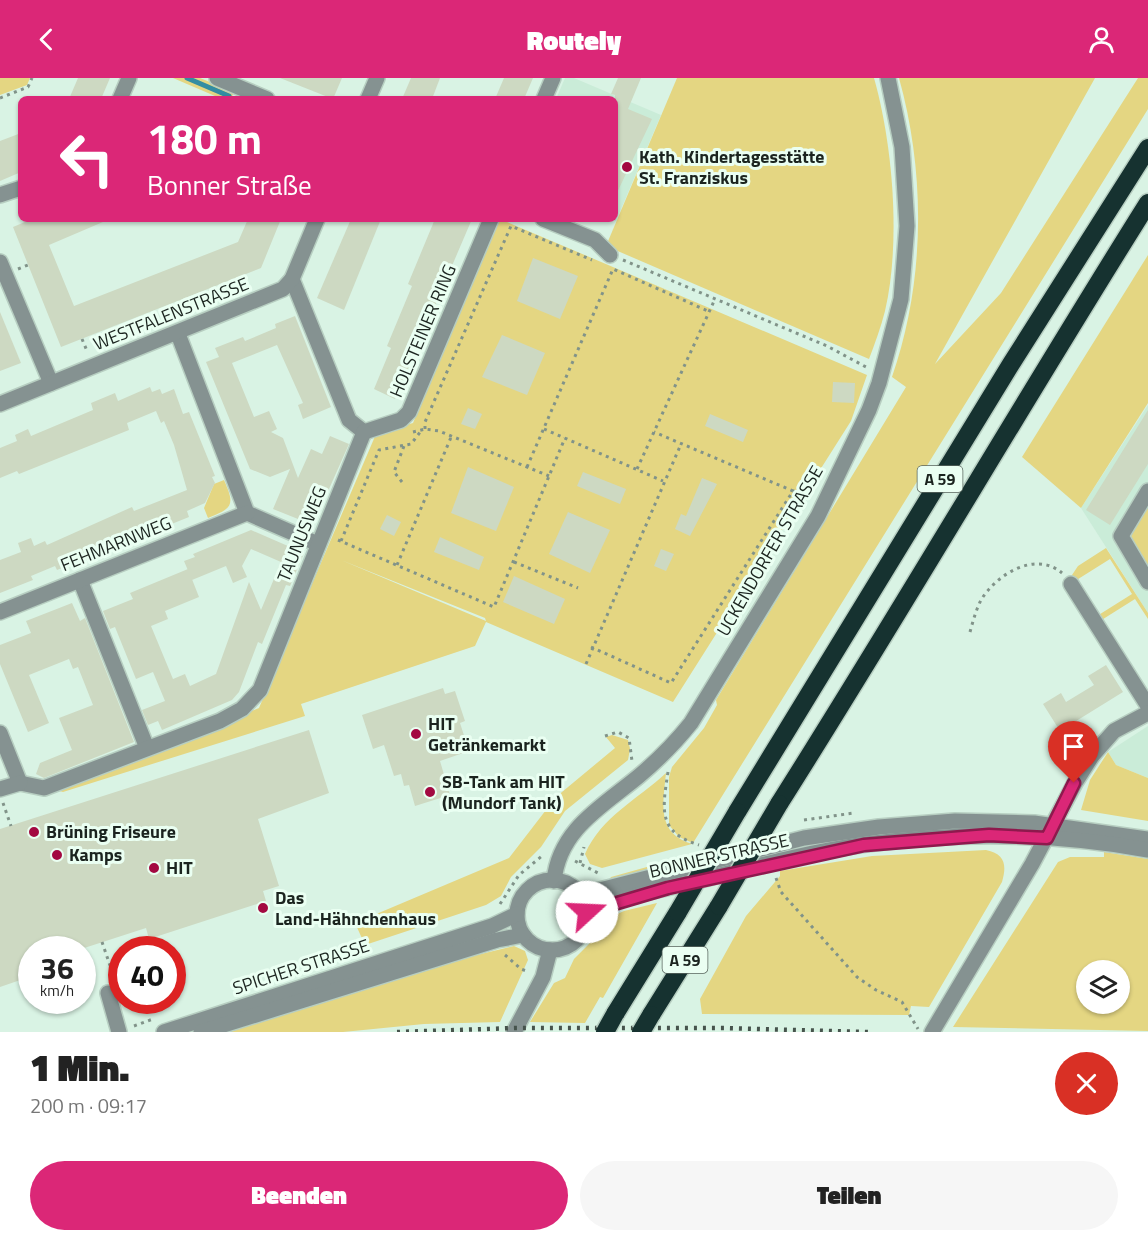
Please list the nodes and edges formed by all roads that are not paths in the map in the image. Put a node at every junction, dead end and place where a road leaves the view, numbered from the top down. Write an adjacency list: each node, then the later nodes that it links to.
1 (129, 78): 7 (street)
2 (217, 78): 6 (street)
3 (376, 78): 8 (street)
4 (553, 78): 9 (street)
5 (888, 78): 40 (street, UCKENDORFER STRASSE)
6 (244, 94)
7 (121, 96)
8 (369, 96)
9 (545, 96)
10 (1148, 148): 52 (highway, A 59, bridge)
11 (18, 189): 12 (street)
12 (0, 195)
13 (1148, 203): 53 (highway, A 59, bridge)
14 (316, 222): 19 (street)
15 (490, 222): 23 (street, HOLSTEINER RING)
16 (550, 222): 18 (street)
17 (0, 262): 21 (street)
18 (609, 263)
19 (292, 279): 20 (street, WESTFALENSTRASSE); 23 (street)
20 (178, 334): 21 (street, WESTFALENSTRASSE); 25 (street)
21 (51, 383): 22 (street, WESTFALENSTRASSE)
22 (0, 405)
23 (364, 432): 26 (street, TAUNUSWEG)
24 (1148, 491): 28 (street)
25 (247, 513): 26 (street); 27 (street, FEHMARNWEG)
26 (320, 539): 34 (street, TAUNUSWEG)
27 (80, 580): 30 (street, FEHMARNWEG); 34 (street)
28 (1148, 582)
29 (1071, 584): 31 (street)
30 (0, 612)
31 (1148, 706)
32 (1148, 713): 37 (street)
33 (0, 733): 35 (street)
34 (147, 748): 35 (street, TAUNUSWEG)
35 (20, 783): 36 (street)
36 (0, 791)
37 (1051, 831): 38 (street, BONNER STRASSE); 39 (street, BONNER STRASSE); 41 (street, BONNER STRASSE); 42 (street, BONNER STRASSE); 47 (street)
38 (1148, 838)
39 (1148, 850)
40 (554, 881): 41 (street); 43 (street)
41 (580, 895): 42 (street)
42 (587, 912): 45 (street)
43 (517, 914): 44 (street); 49 (street, SPICHER STRASSE)
44 (523, 934): 45 (street); 50 (street, SPICHER STRASSE)
45 (550, 950): 51 (street)
46 (116, 1014): 48 (street)
47 (933, 1030)
48 (119, 1032)
49 (164, 1032)
50 (201, 1032)
51 (514, 1032)
52 (605, 1032)
53 (641, 1032)

